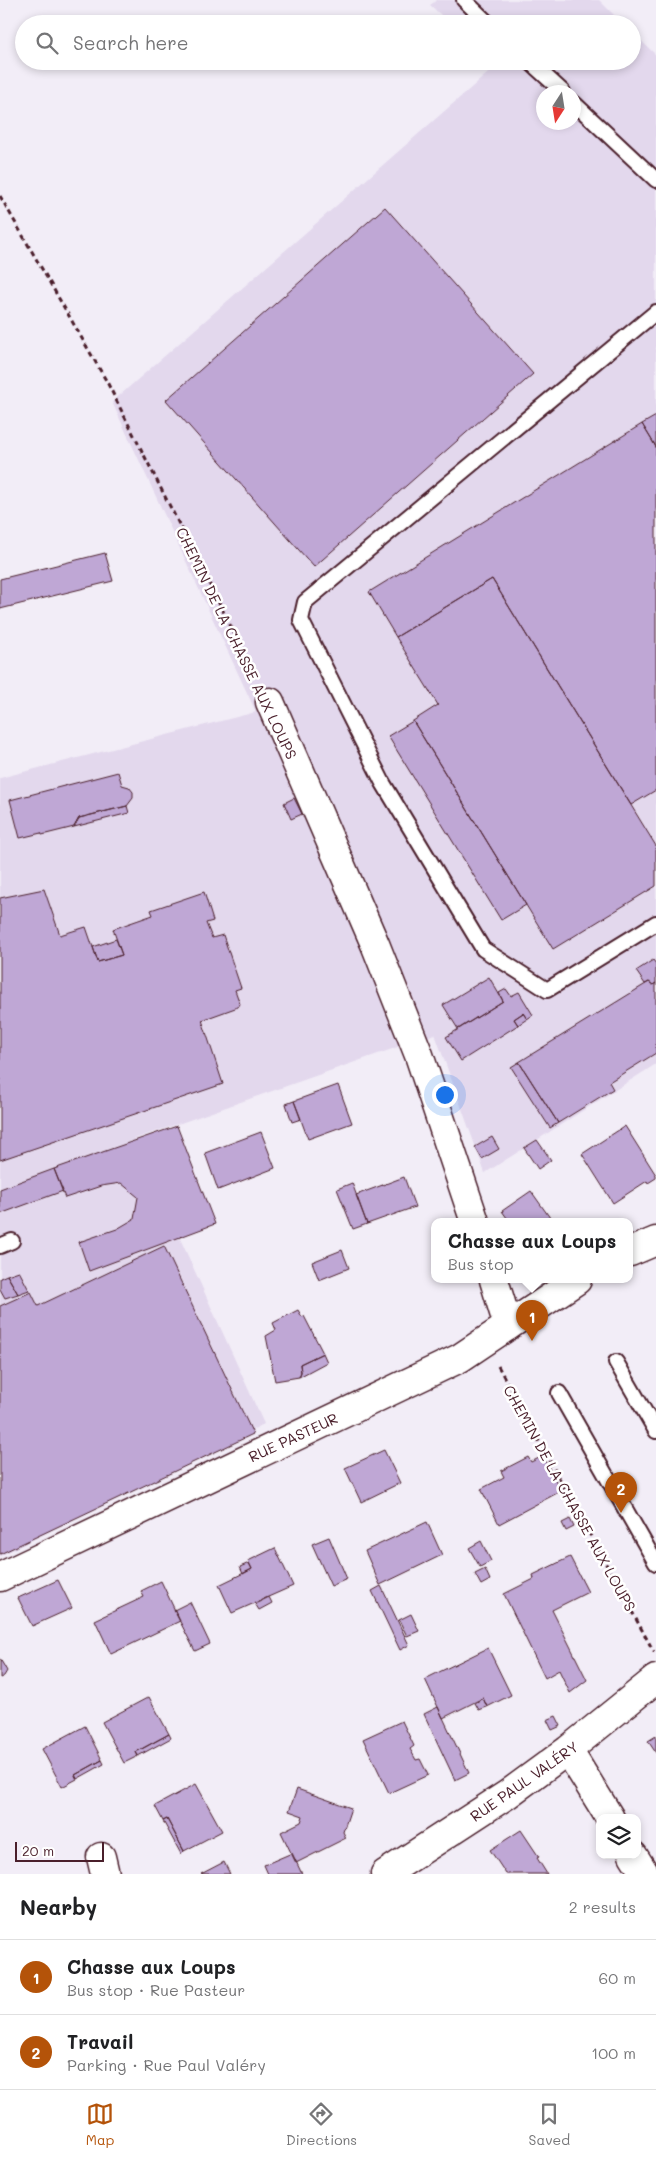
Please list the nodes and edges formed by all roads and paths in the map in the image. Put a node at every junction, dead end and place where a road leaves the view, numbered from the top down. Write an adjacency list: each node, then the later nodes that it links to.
1 (464, 0): 2 (lane)
2 (480, 15)
3 (539, 70): 4 (lane)
4 (555, 85)
5 (581, 110): 6 (lane)
6 (656, 180)
7 (0, 196): 9 (path, CHEMIN DE LA CHASSE AUX LOUPS)
8 (656, 312): 10 (lane)
9 (270, 702): 11 (street, CHEMIN DE LA CHASSE AUX LOUPS)
10 (656, 923)
11 (474, 1218)
12 (656, 1241): 13 (street)
13 (633, 1251)
14 (495, 1283): 16 (street)
15 (572, 1283): 16 (street, RUE PASTEUR)
16 (508, 1326): 17 (street, RUE PASTEUR)
17 (484, 1342): 22 (street, RUE PASTEUR); 23 (path, CHEMIN DE LA CHASSE AUX LOUPS)
18 (616, 1362): 20 (lane)
19 (560, 1393): 21 (lane)
20 (656, 1431)
21 (656, 1564)
22 (0, 1577)
23 (656, 1655)
24 (656, 1679): 25 (street, RUE PAUL VALÉRY)
25 (568, 1750): 26 (street); 27 (street, RUE PAUL VALÉRY)
26 (608, 1814)
27 (385, 1874)

